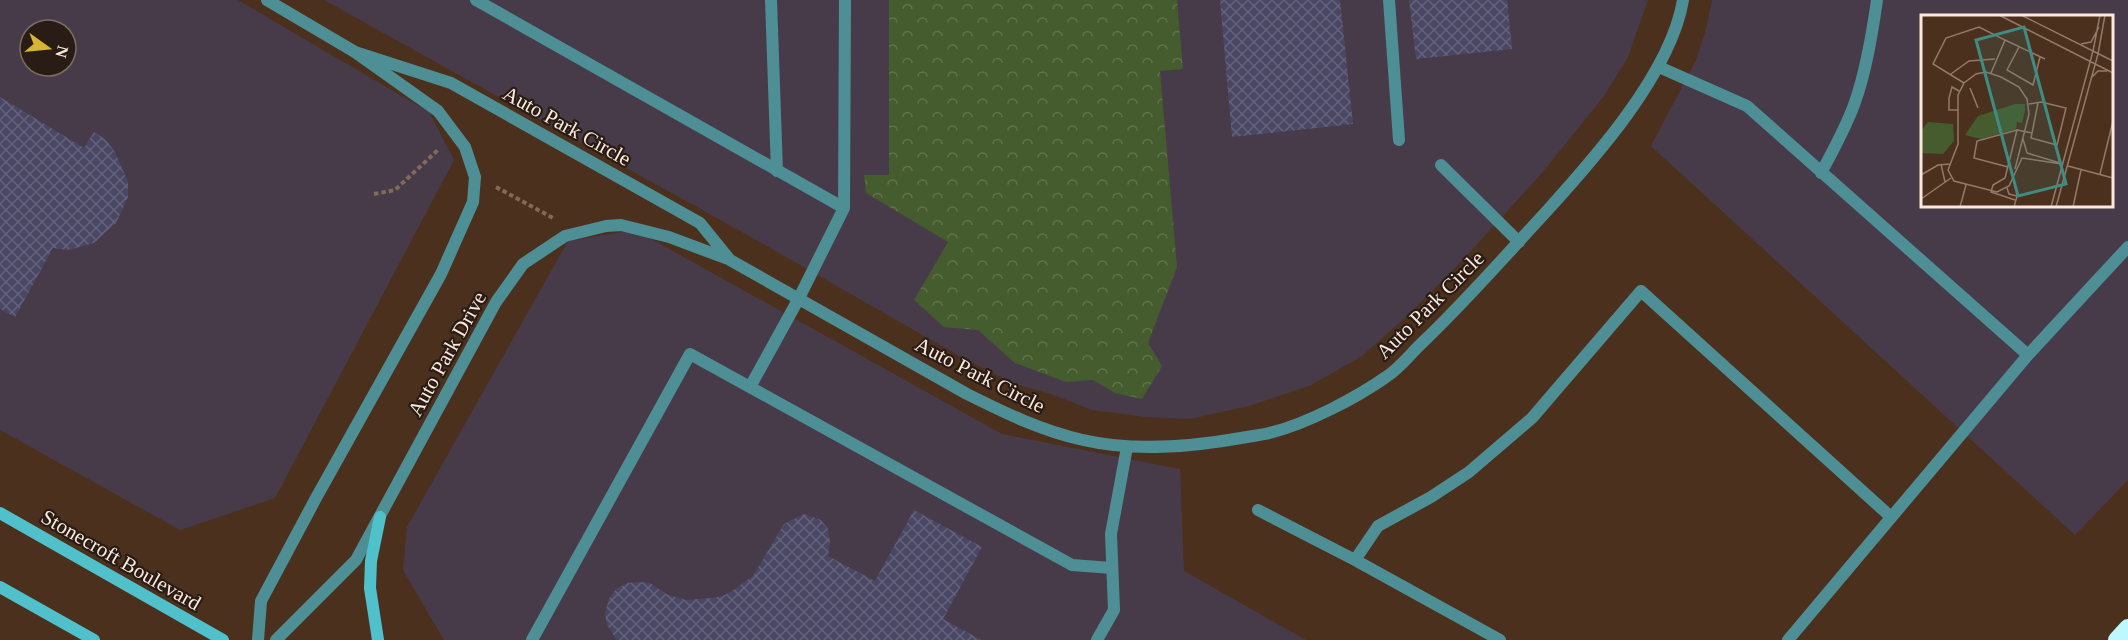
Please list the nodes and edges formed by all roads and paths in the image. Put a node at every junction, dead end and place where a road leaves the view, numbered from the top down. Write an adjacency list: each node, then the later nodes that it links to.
1 (267, 0): 8 (street, Auto Park Circle)
2 (476, 0): 13 (street)
3 (771, 0): 13 (street)
4 (845, 0): 15 (street)
5 (1389, 0): 11 (street)
6 (1683, 0): 9 (street, Auto Park Circle)
7 (1877, 0): 14 (street)
8 (355, 52): 10 (street, Auto Park Circle); 18 (street, Auto Park Circle)
9 (1659, 67): 14 (street); 16 (street, Auto Park Circle)
10 (438, 111): 33 (street, Auto Park Drive)
11 (1400, 140)
12 (1441, 165): 16 (street)
13 (777, 171): 15 (street)
14 (1821, 173): 20 (street)
15 (844, 208): 19 (street)
16 (1519, 242): 22 (street, Auto Park Circle)
17 (2128, 247): 20 (street)
18 (730, 260): 19 (street, Auto Park Circle); 25 (street, Auto Park Drive)
19 (798, 300): 21 (street); 22 (street, Auto Park Circle)
20 (2028, 355): 26 (street)
21 (750, 387): 28 (street); 36 (street)
22 (1127, 447): 28 (street)
23 (1257, 510): 27 (street)
24 (0, 513): 32 (main road, Stonecroft Boulevard)
25 (380, 517): 34 (street, Auto Park Drive); 35 (main road)
26 (1891, 517): 27 (street); 39 (street)
27 (1355, 560): 38 (street)
28 (1112, 568): 37 (street)
29 (0, 587): 31 (main road)
30 (2128, 628): 40 (highway)
31 (94, 640)
32 (223, 640)
33 (258, 640)
34 (276, 640)
35 (378, 640)
36 (532, 640)
37 (1097, 640)
38 (1500, 640)
39 (1788, 640)
40 (2117, 640)

